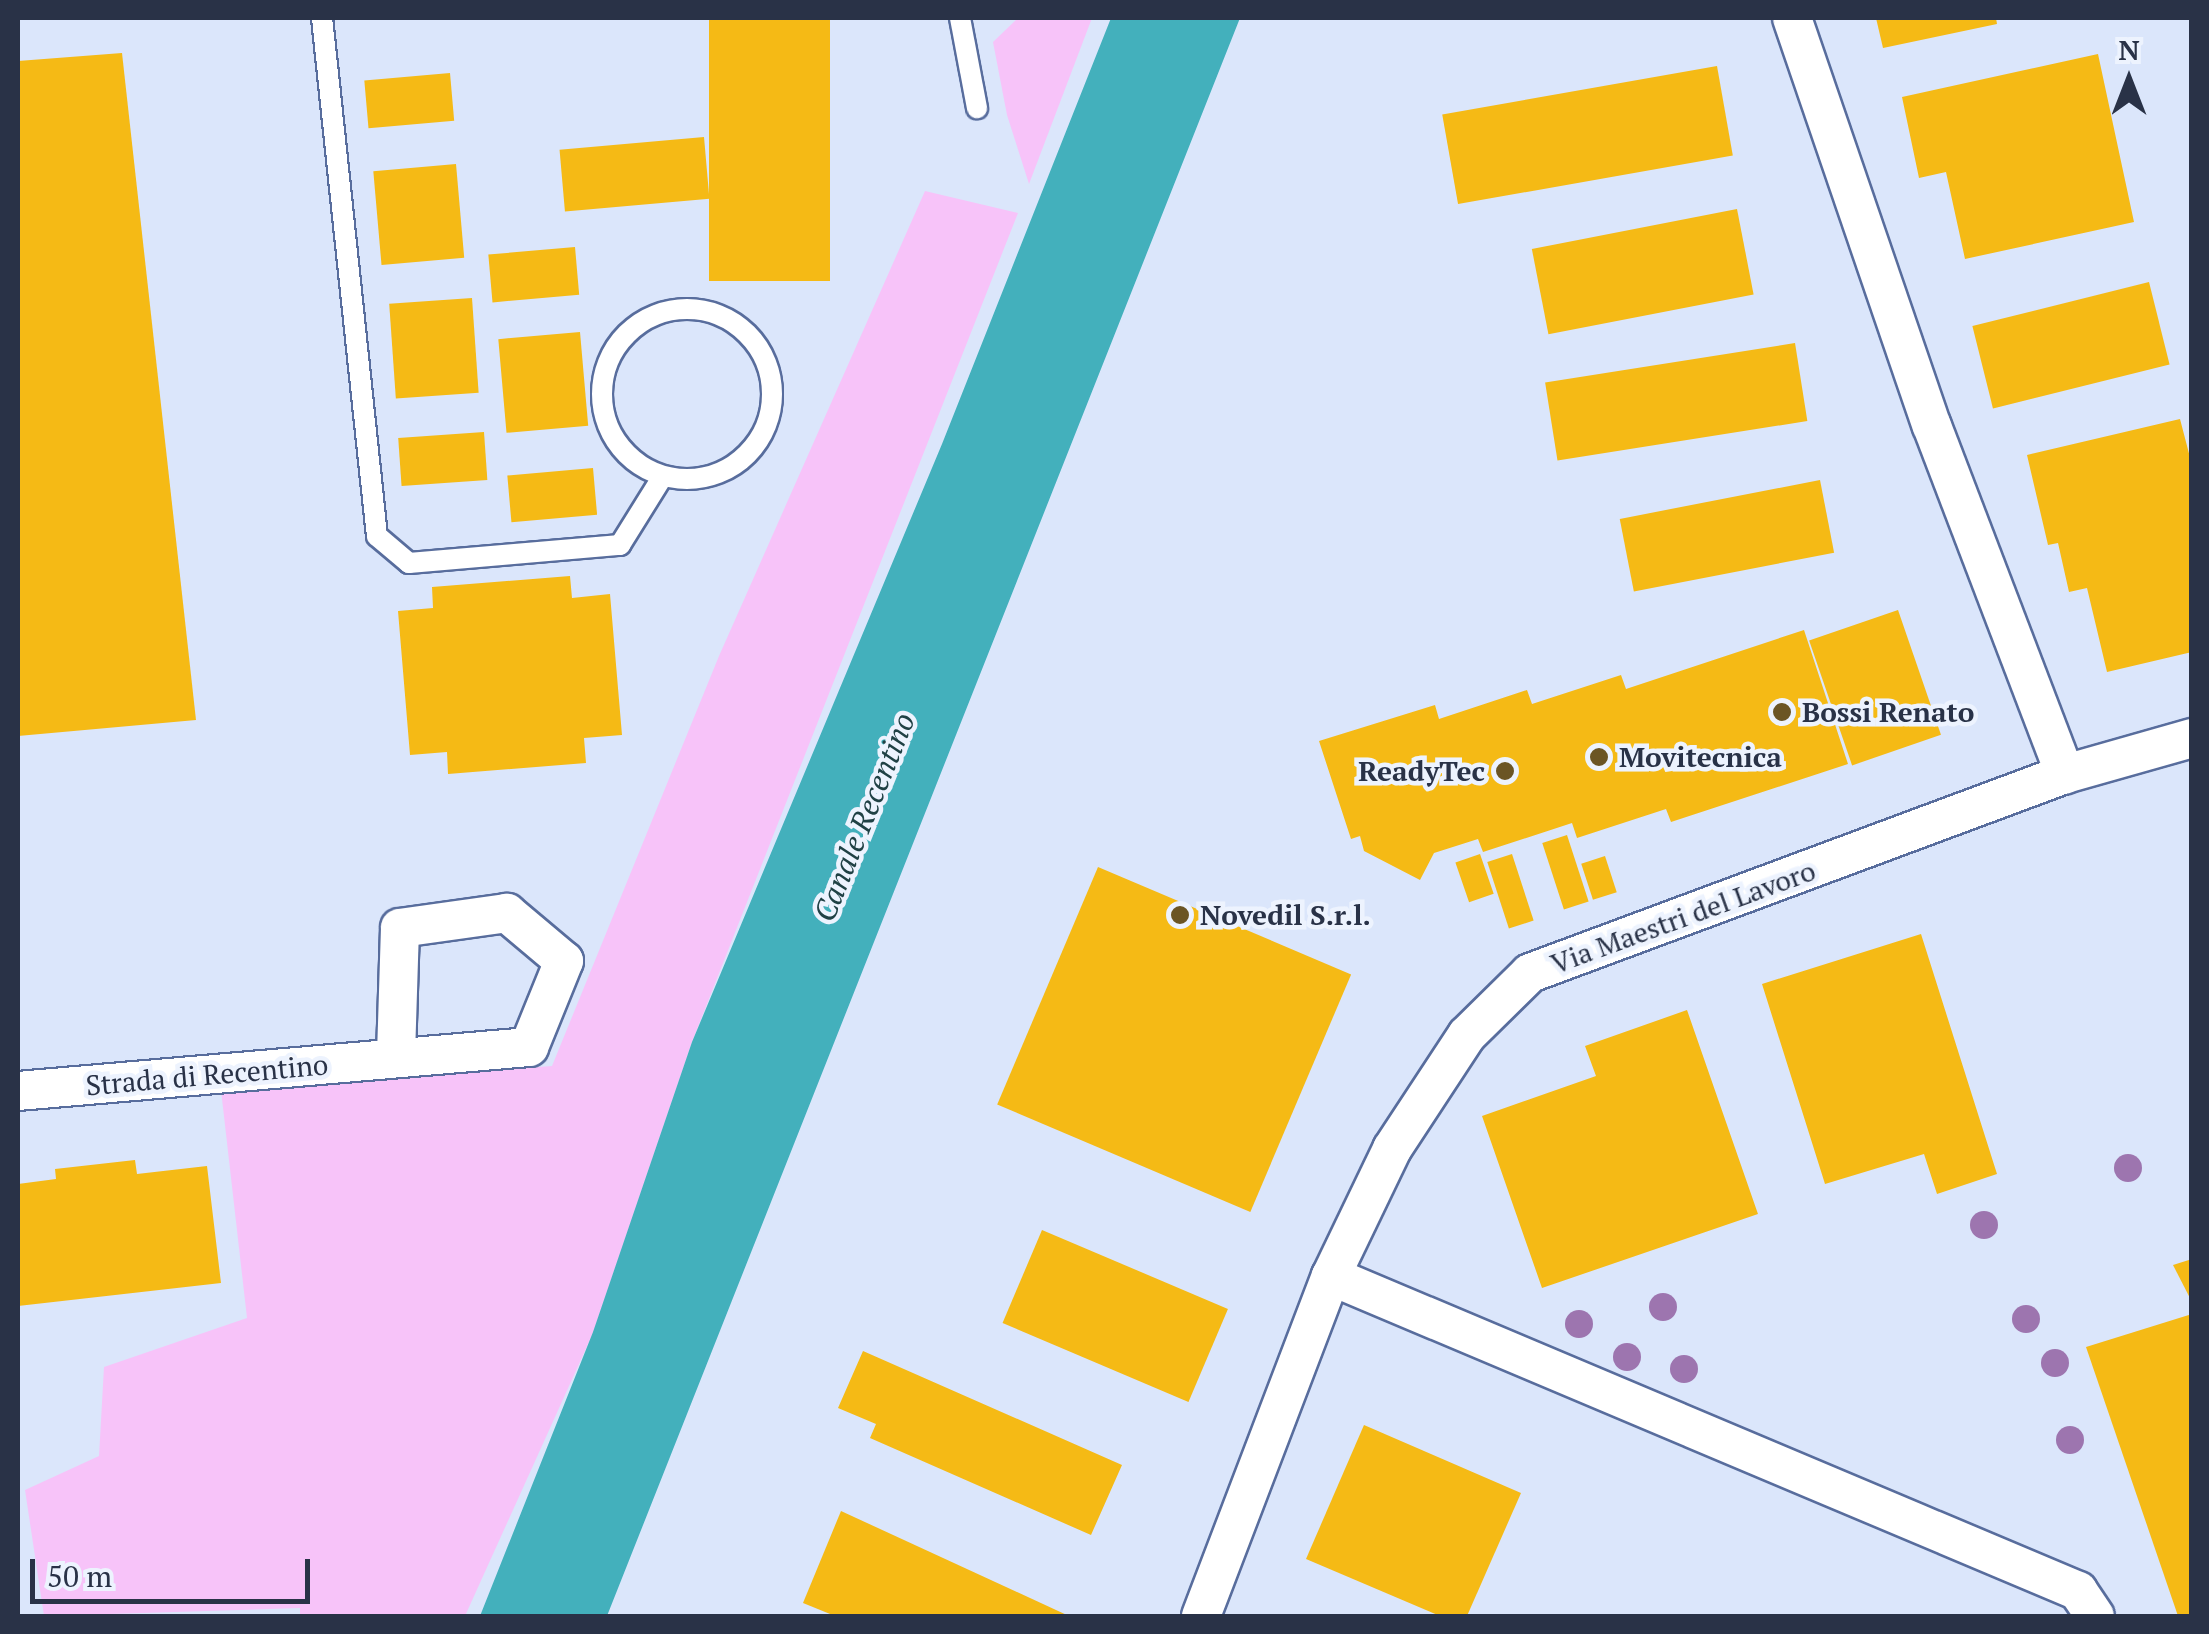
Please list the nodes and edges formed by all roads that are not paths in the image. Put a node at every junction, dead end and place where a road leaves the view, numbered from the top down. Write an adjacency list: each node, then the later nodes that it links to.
1 (322, 18): 5 (lane)
2 (960, 18): 4 (lane)
3 (1792, 18): 7 (street)
4 (977, 108)
5 (664, 476): 5 (lane)
6 (2192, 738): 7 (street, Via Maestri del Lavoro)
7 (2065, 774): 10 (street, Via Maestri del Lavoro)
8 (396, 1058): 8 (street, Strada di Recentino); 9 (street, Strada di Recentino)
9 (18, 1091)
10 (1331, 1276): 11 (street, Via Maestri del Lavoro); 12 (street)
11 (1201, 1616)
12 (2095, 1616)

